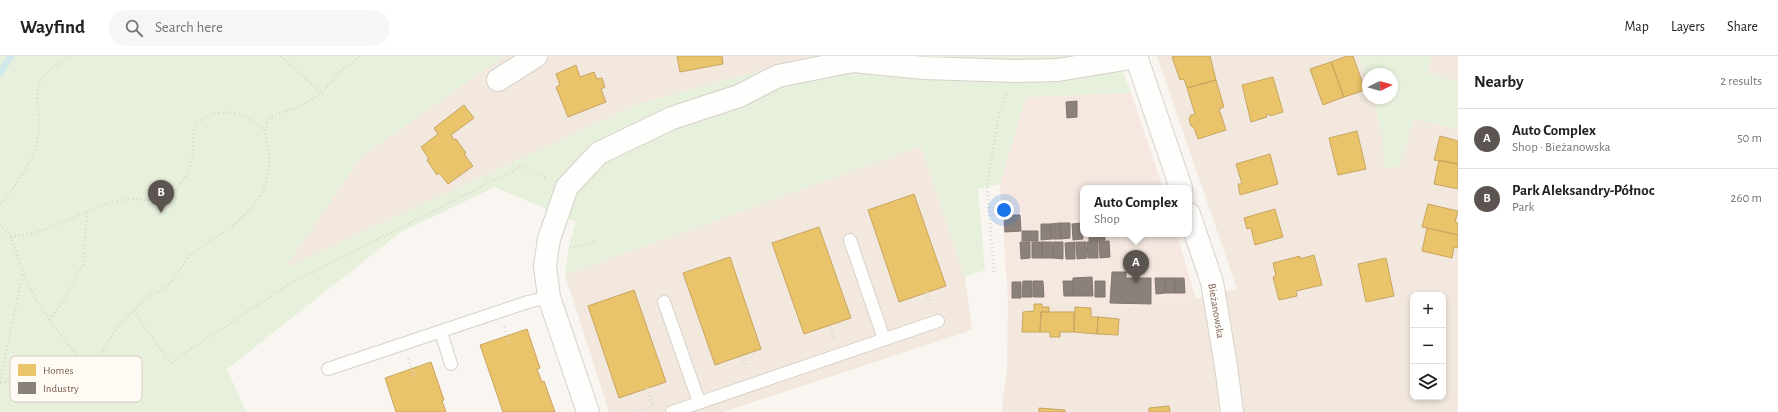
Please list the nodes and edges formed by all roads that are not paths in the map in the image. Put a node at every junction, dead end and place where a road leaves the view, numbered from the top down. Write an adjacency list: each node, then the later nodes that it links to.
1 (536, 56): 3 (street)
2 (1137, 56): 4 (street); 7 (street)
3 (498, 80)
4 (1180, 185)
5 (1192, 223): 17 (street, Bieżanowska)
6 (850, 240): 11 (lane)
7 (550, 297): 10 (lane); 15 (street)
8 (664, 302): 14 (lane)
9 (938, 321): 11 (lane)
10 (441, 332): 12 (lane); 13 (lane)
11 (884, 339): 14 (lane)
12 (451, 364)
13 (328, 369)
14 (699, 402): 16 (lane)
15 (588, 412)
16 (672, 412)
17 (1232, 412)

